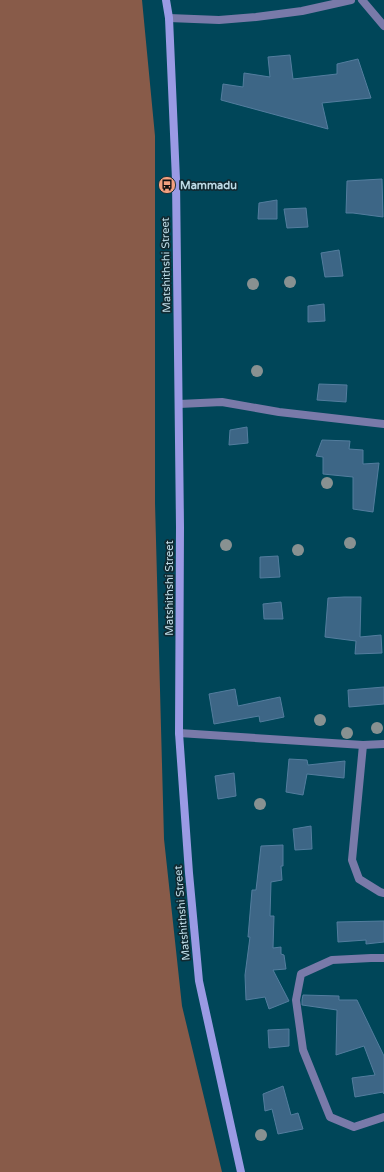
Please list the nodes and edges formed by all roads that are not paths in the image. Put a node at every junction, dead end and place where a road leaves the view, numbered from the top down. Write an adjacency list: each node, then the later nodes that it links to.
1 (166, 0): 4 (main road, Matshithshi Street)
2 (350, 0): 4 (street)
3 (362, 0): 5 (street)
4 (168, 18): 6 (main road, Matshithshi Street)
5 (384, 26)
6 (179, 404): 7 (street); 8 (main road, Matshithshi Street)
7 (384, 424)
8 (179, 733): 10 (street); 14 (main road, Matshithshi Street)
9 (384, 744): 10 (street)
10 (363, 745): 11 (street)
11 (384, 892)
12 (384, 958): 13 (street)
13 (384, 1117)
14 (241, 1172)

